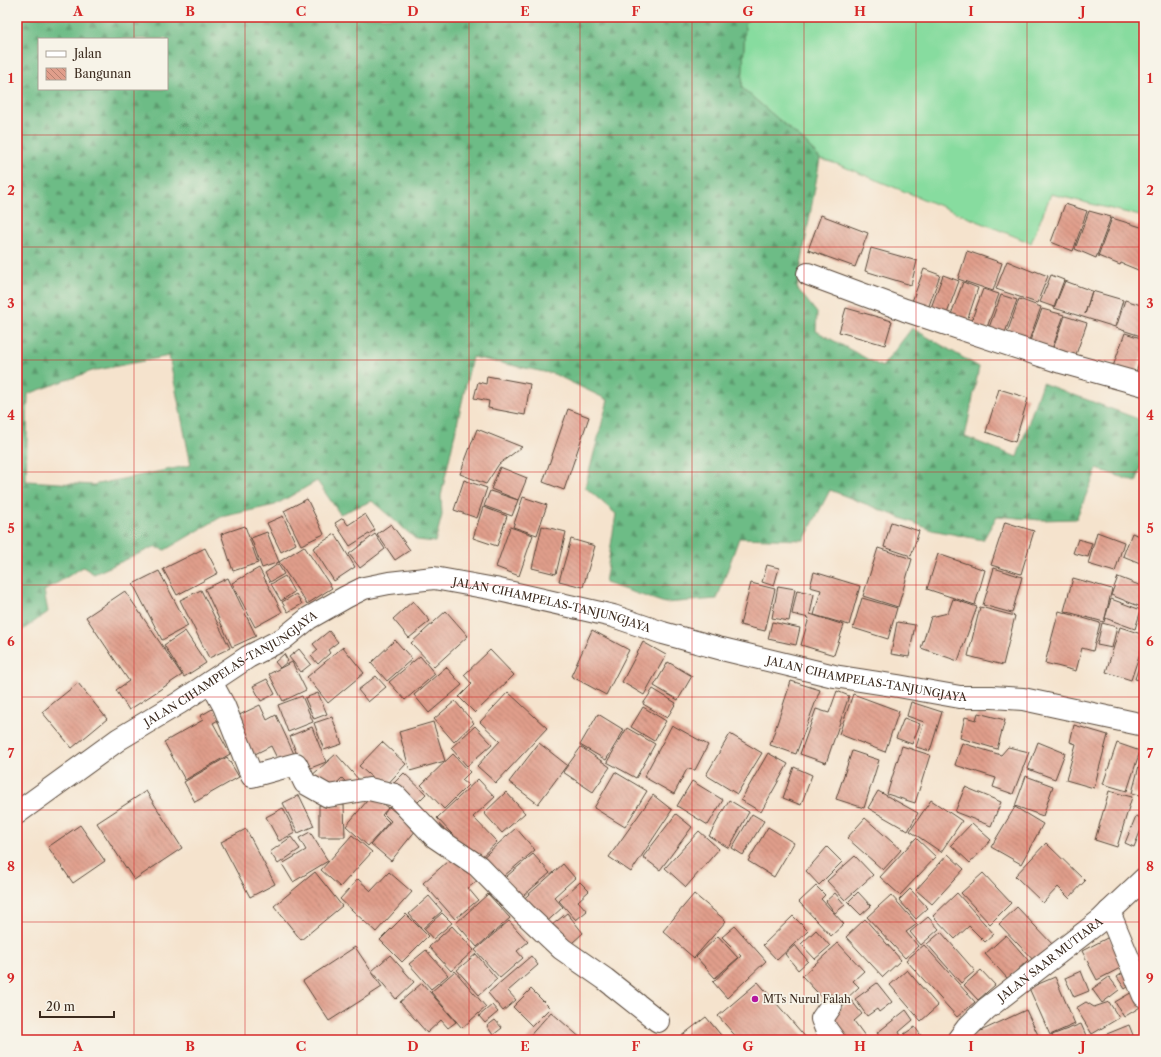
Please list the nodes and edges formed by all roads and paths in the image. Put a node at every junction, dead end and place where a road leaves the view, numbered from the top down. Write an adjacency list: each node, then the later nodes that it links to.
1 (808, 274): 2 (street)
2 (1144, 385)
3 (211, 682): 4 (street, JALAN CIHAMPELAS-TANJUNGJAYA); 5 (street, JALAN CIHAMPELAS-TANJUNGJAYA); 10 (street)
4 (1144, 725)
5 (17, 813)
6 (1144, 879): 7 (street, JALAN SAAR MUTIARA)
7 (1109, 912): 8 (street); 12 (street, JALAN SAAR MUTIARA)
8 (1144, 996)
9 (831, 1006): 11 (street)
10 (658, 1021)
11 (834, 1040)
12 (958, 1040)

